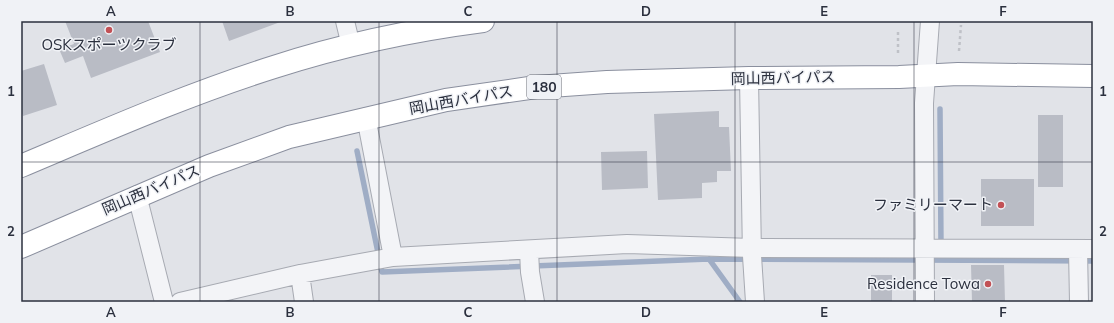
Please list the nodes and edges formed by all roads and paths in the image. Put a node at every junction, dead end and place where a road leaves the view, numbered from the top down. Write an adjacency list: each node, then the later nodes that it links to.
1 (345, 21): 6 (street)
2 (483, 21): 6 (highway)
3 (930, 21): 9 (street)
4 (961, 25): 7 (path)
5 (898, 32): 8 (path)
6 (351, 46): 13 (highway)
7 (958, 51)
8 (898, 56)
9 (926, 76): 10 (highway, 岡山西バイパス / 180); 11 (highway, 岡山西バイパス / 180); 16 (street)
10 (1093, 76)
11 (749, 78): 12 (highway, 岡山西バイパス / 180); 18 (street)
12 (366, 117): 14 (highway, 岡山西バイパス / 180); 19 (street)
13 (21, 166)
14 (137, 196): 15 (highway, 岡山西バイパス / 180); 22 (street)
15 (21, 247)
16 (931, 253): 17 (street); 18 (street); 27 (street)
17 (1082, 255): 28 (street)
18 (752, 256): 20 (street); 26 (street)
19 (384, 258): 20 (street); 21 (street)
20 (529, 260): 25 (street)
21 (300, 274): 23 (street); 24 (street)
22 (164, 302)
23 (180, 302)
24 (304, 302)
25 (535, 302)
26 (755, 302)
27 (925, 302)
28 (1079, 302)

